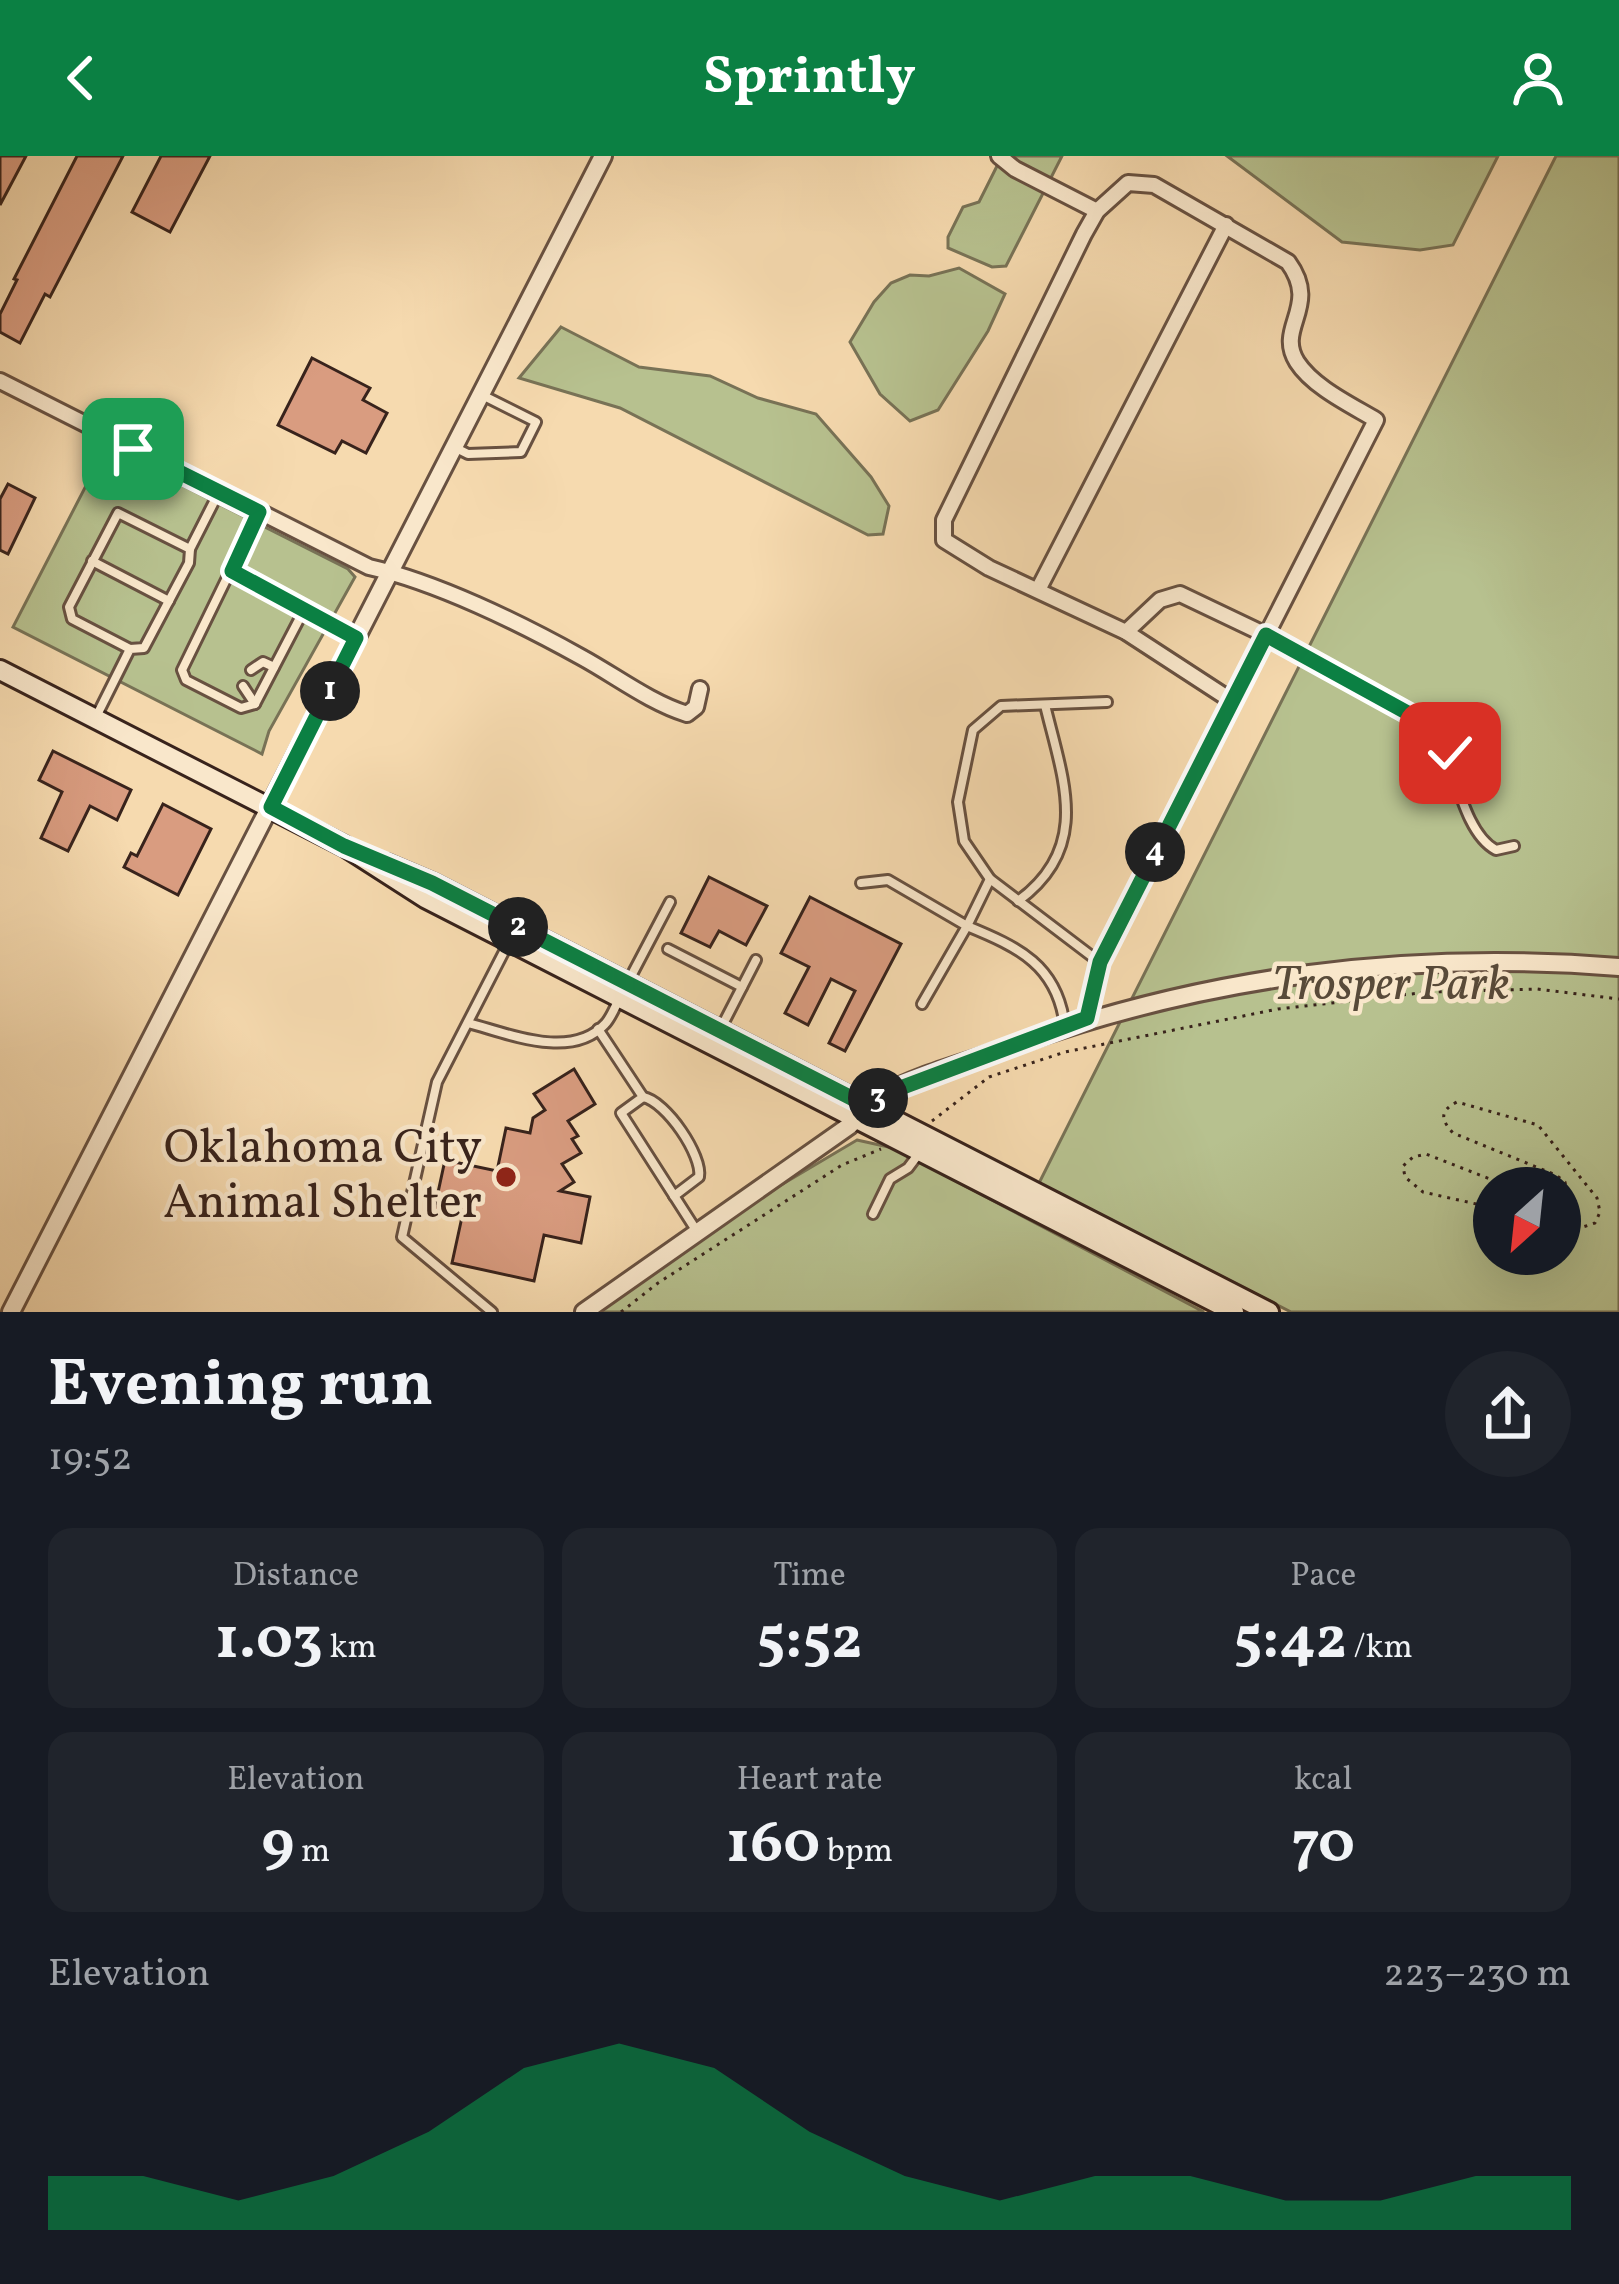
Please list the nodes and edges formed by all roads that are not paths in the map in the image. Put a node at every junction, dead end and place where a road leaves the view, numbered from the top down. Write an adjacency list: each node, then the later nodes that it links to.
1 (603, 156): 6 (street)
2 (999, 156): 3 (street)
3 (1097, 211): 4 (street); 14 (street)
4 (1226, 225): 14 (street); 18 (street)
5 (0, 381): 8 (street)
6 (480, 394): 7 (street); 7 (lane)
7 (453, 447): 13 (street)
8 (219, 492): 9 (street); 10 (lane)
9 (259, 512): 12 (lane); 13 (street)
10 (190, 549): 11 (lane); 15 (lane)
11 (92, 561): 15 (lane); 20 (lane)
12 (232, 571): 16 (lane); 28 (lane)
13 (388, 572): 19 (street); 25 (street)
14 (1039, 588): 17 (street)
15 (169, 601): 20 (lane)
16 (304, 610): 19 (lane); 21 (lane)
17 (1126, 632): 18 (street); 26 (street)
18 (1266, 635): 26 (street); 33 (lane)
19 (356, 638): 31 (street)
20 (130, 649): 30 (lane)
21 (274, 667): 23 (lane); 28 (lane)
22 (0, 670): 30 (main road)
23 (251, 670)
24 (244, 686): 28 (lane)
25 (700, 689)
26 (1232, 701): 42 (street)
27 (1107, 702): 29 (lane)
28 (255, 704)
29 (1045, 705): 34 (lane); 36 (lane)
30 (96, 718): 31 (main road)
31 (271, 807): 32 (main road); 58 (street)
32 (344, 846): 39 (main road); 45 (main road)
33 (1514, 846)
34 (990, 879): 36 (lane); 38 (lane)
35 (861, 884): 38 (lane)
36 (1018, 901): 42 (lane)
37 (670, 902): 45 (lane)
38 (967, 926): 46 (lane); 49 (lane)
39 (509, 940): 45 (main road); 48 (lane)
40 (668, 949): 44 (lane)
41 (756, 960): 44 (lane)
42 (1100, 962): 47 (street)
43 (1619, 967): 47 (street)
44 (742, 987): 51 (lane)
45 (624, 990): 50 (lane); 51 (main road); 53 (main road)
46 (922, 1004)
47 (1087, 1018): 49 (street)
48 (468, 1023): 50 (lane); 59 (lane)
49 (1065, 1027): 53 (street)
50 (598, 1029): 52 (lane)
51 (720, 1030): 53 (main road)
52 (643, 1097): 55 (lane); 55 (lane)
53 (863, 1112): 54 (main road); 57 (street)
54 (912, 1141): 56 (lane); 61 (main road); 62 (main road)
55 (674, 1196): 57 (lane)
56 (873, 1214)
57 (696, 1232): 60 (street)
58 (11, 1312)
59 (492, 1312)
60 (584, 1312)
61 (1234, 1312)
62 (1269, 1312)

